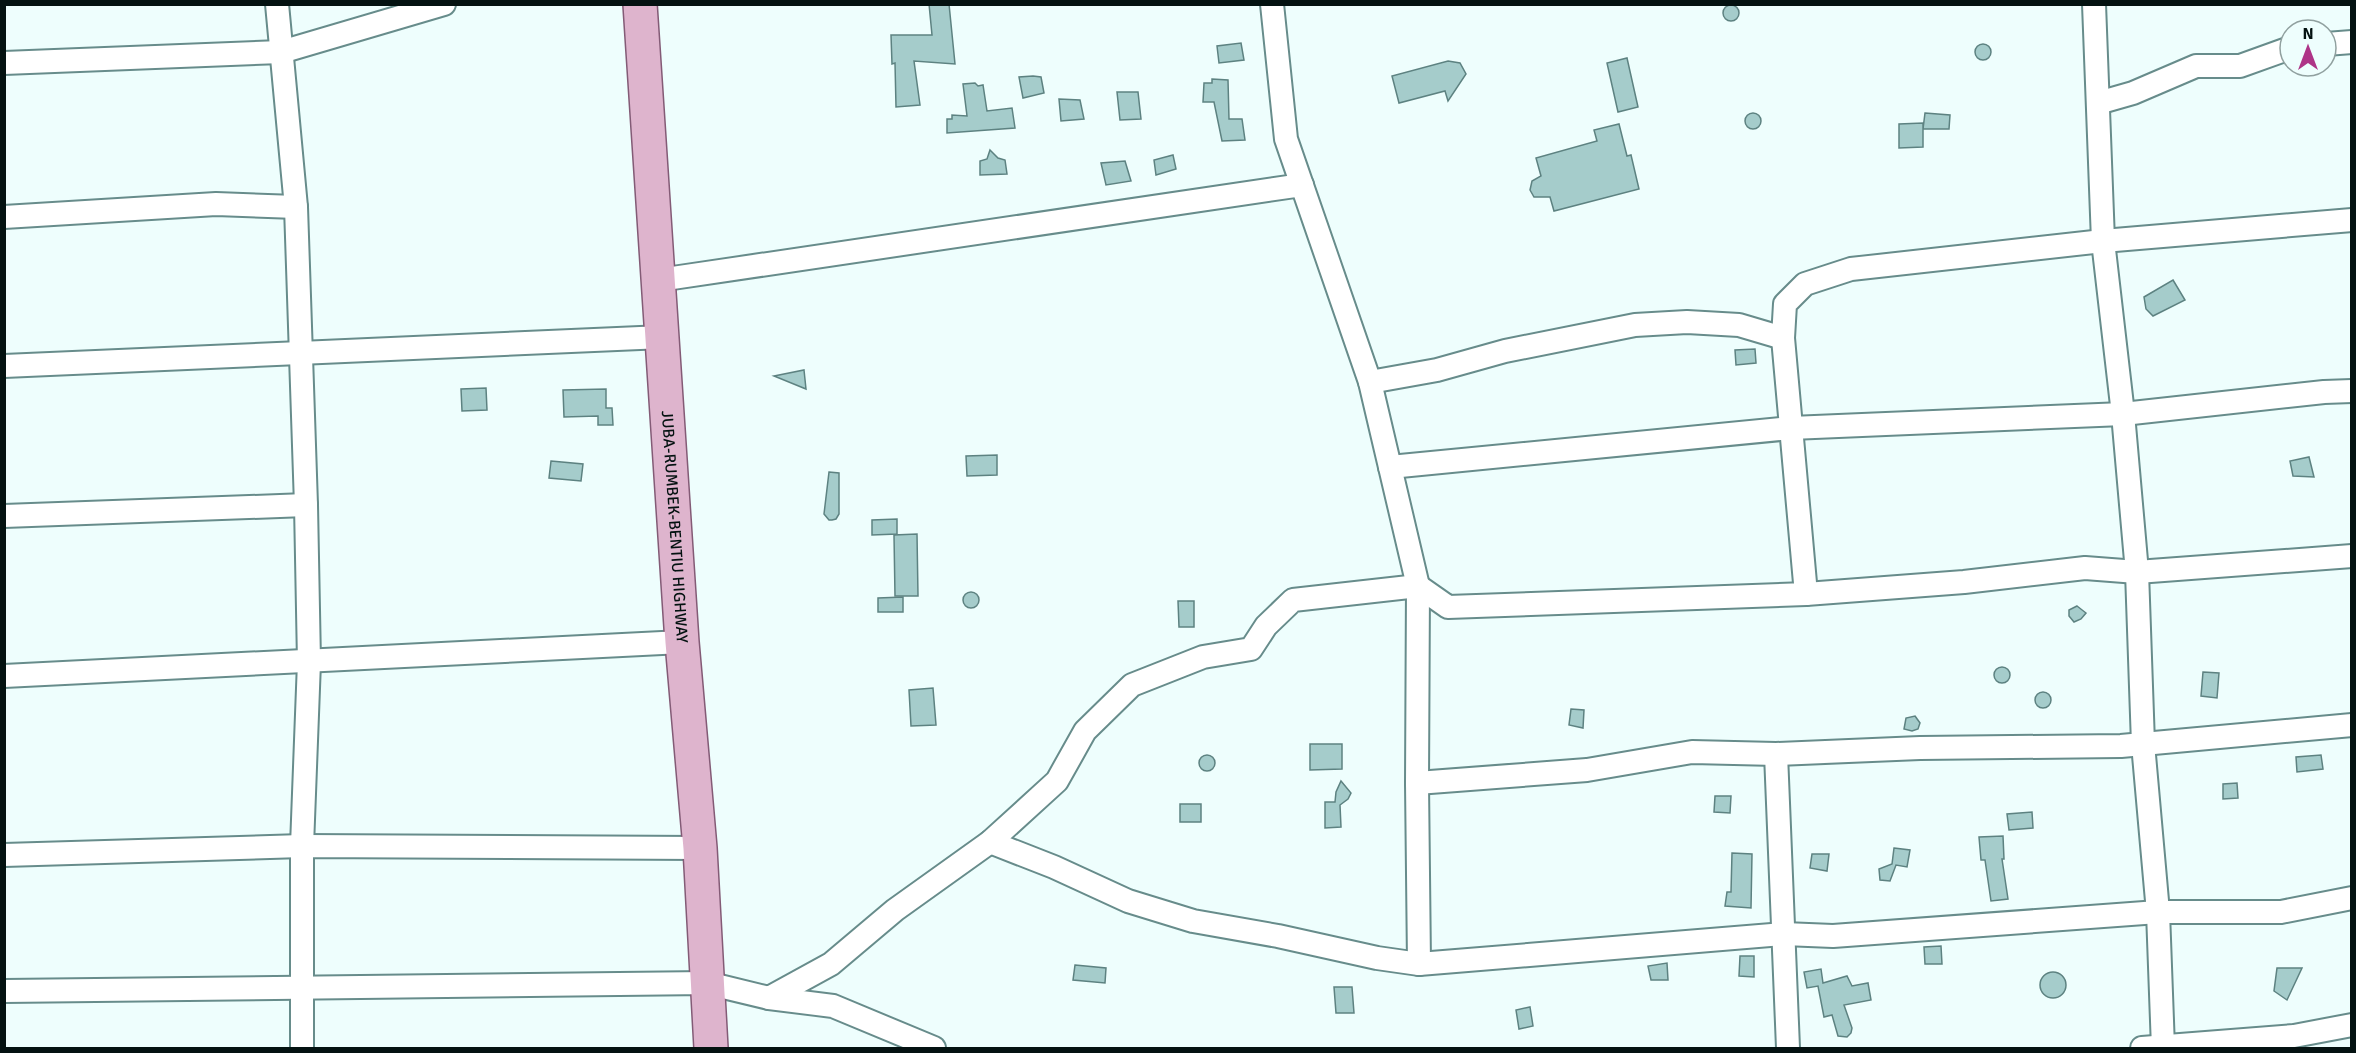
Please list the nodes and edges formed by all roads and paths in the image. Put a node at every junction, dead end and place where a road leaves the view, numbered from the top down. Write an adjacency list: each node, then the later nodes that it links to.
1 (277, 4): 6 (street)
2 (444, 4): 6 (street)
3 (640, 4): 15 (main road, JUBA-RUMBEK-BENTIU HIGHWAY)
4 (1272, 4): 10 (street)
5 (2094, 4): 9 (street)
6 (280, 52): 8 (street); 11 (street)
7 (2278, 52): 9 (street)
8 (4, 63)
9 (2098, 103): 14 (street)
10 (1302, 185): 15 (street); 20 (street)
11 (296, 207): 12 (street); 18 (street)
12 (4, 217)
13 (2352, 220): 14 (street)
14 (2103, 242): 17 (street); 22 (street)
15 (659, 280): 16 (main road, JUBA-RUMBEK-BENTIU HIGHWAY)
16 (663, 337): 18 (street); 31 (main road, JUBA-RUMBEK-BENTIU HIGHWAY)
17 (1783, 338): 20 (street); 23 (street)
18 (302, 354): 19 (street); 25 (street)
19 (4, 366)
20 (1370, 382): 24 (street)
21 (2352, 391): 22 (street)
22 (2123, 414): 23 (street); 28 (street)
23 (1791, 428): 24 (street); 30 (street)
24 (1390, 467): 29 (street)
25 (306, 505): 26 (street); 32 (street)
26 (4, 516)
27 (2352, 556): 28 (street)
28 (2137, 572): 30 (street); 35 (street)
29 (1418, 586): 30 (street); 37 (street); 38 (street)
30 (1806, 594)
31 (682, 642): 32 (street); 40 (main road, JUBA-RUMBEK-BENTIU HIGHWAY)
32 (309, 662): 33 (street); 39 (street)
33 (4, 676)
34 (2352, 725): 35 (street)
35 (2143, 744): 36 (street); 43 (street)
36 (1776, 754): 37 (street); 44 (street)
37 (1417, 783): 45 (street)
38 (990, 842): 45 (street); 49 (street)
39 (302, 846): 40 (street); 41 (street); 47 (street)
40 (700, 849): 46 (main road, JUBA-RUMBEK-BENTIU HIGHWAY)
41 (4, 855)
42 (2352, 897): 43 (street)
43 (2158, 912): 44 (street); 55 (street)
44 (1784, 934): 45 (street); 54 (street)
45 (1419, 964)
46 (707, 982): 47 (street); 49 (street); 52 (main road, JUBA-RUMBEK-BENTIU HIGHWAY)
47 (301, 987): 48 (street); 51 (street)
48 (4, 991)
49 (769, 999): 53 (street)
50 (2352, 1025): 55 (street)
51 (302, 1048)
52 (711, 1048)
53 (934, 1048)
54 (1788, 1048)
55 (2156, 1048)

